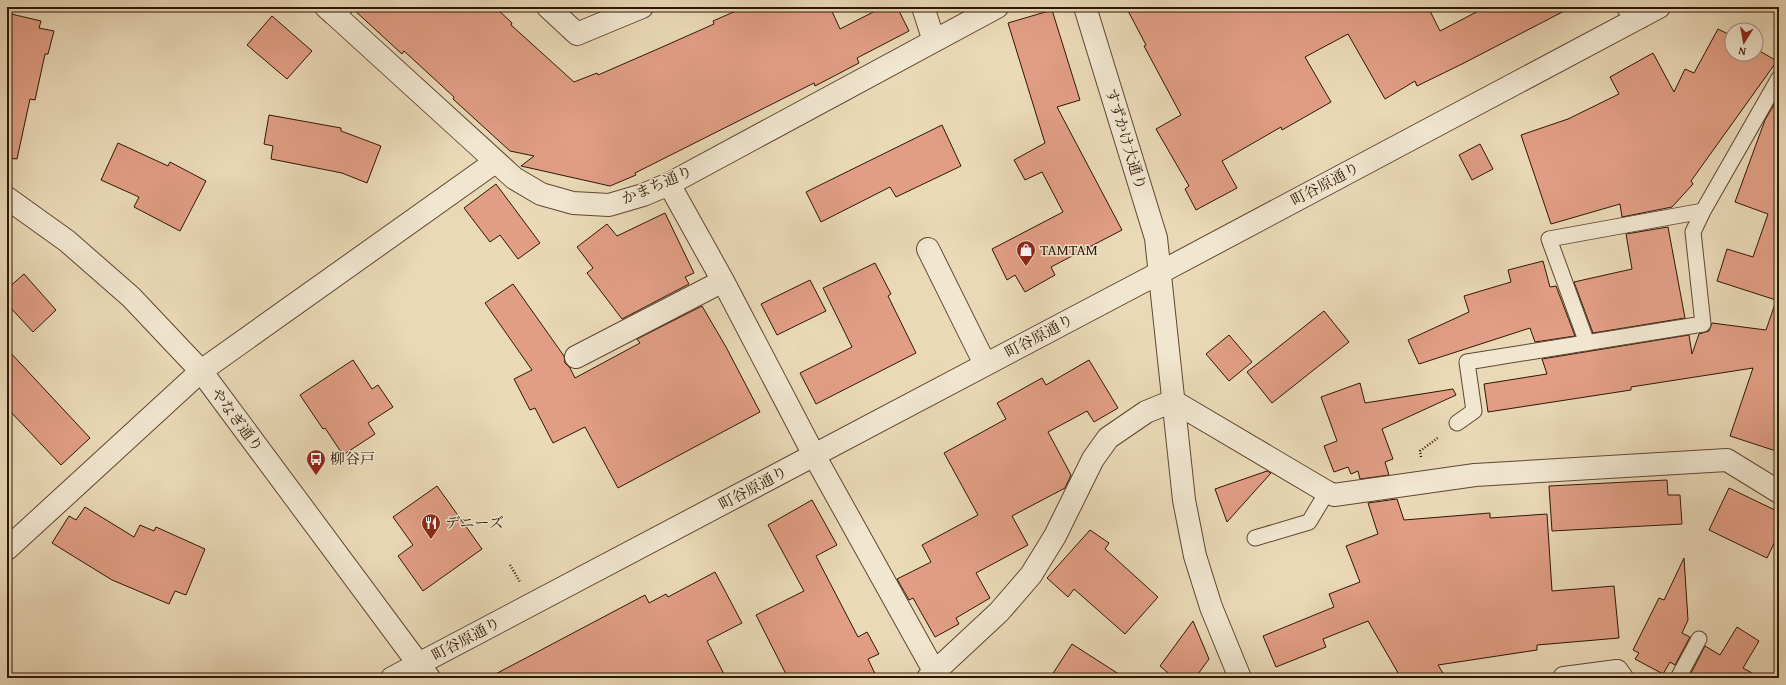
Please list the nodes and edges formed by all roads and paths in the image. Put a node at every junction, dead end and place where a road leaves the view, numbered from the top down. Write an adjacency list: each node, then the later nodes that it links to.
1 (548, 7): 2 (street)
2 (642, 7)
3 (923, 7): 8 (street)
4 (997, 7): 8 (street, かまち通り)
5 (1085, 7): 15 (street, すずかけ大通り)
6 (334, 9): 10 (street, かまち通り)
7 (1642, 10): 15 (street, 町谷原通り)
8 (934, 41): 11 (street, かまち通り)
9 (1779, 78): 13 (lane)
10 (495, 162): 11 (street, かまち通り); 20 (street)
11 (669, 184): 16 (street)
12 (7, 198): 20 (street, やなぎ通り)
13 (1703, 211): 17 (lane); 17 (lane)
14 (928, 249): 19 (street)
15 (1161, 272): 19 (street, 町谷原通り); 21 (street, すずかけ大通り)
16 (723, 281): 18 (street); 23 (street)
17 (1587, 343): 22 (lane)
18 (576, 357)
19 (985, 364): 23 (street, 町谷原通り)
20 (201, 371): 27 (street); 29 (street, やなぎ通り)
21 (1173, 401): 24 (street); 30 (street); 32 (street, すずかけ大通り)
22 (1456, 423)
23 (814, 455): 29 (street, 町谷原通り); 30 (street)
24 (1327, 492): 25 (street); 26 (lane)
25 (1779, 492)
26 (1255, 538)
27 (10, 539)
28 (1698, 639): 35 (lane)
29 (424, 671): 31 (street, 町谷原通り)
30 (933, 676)
31 (392, 678)
32 (1240, 678)
33 (1564, 678): 34 (street)
34 (1622, 678)
35 (1678, 678)

